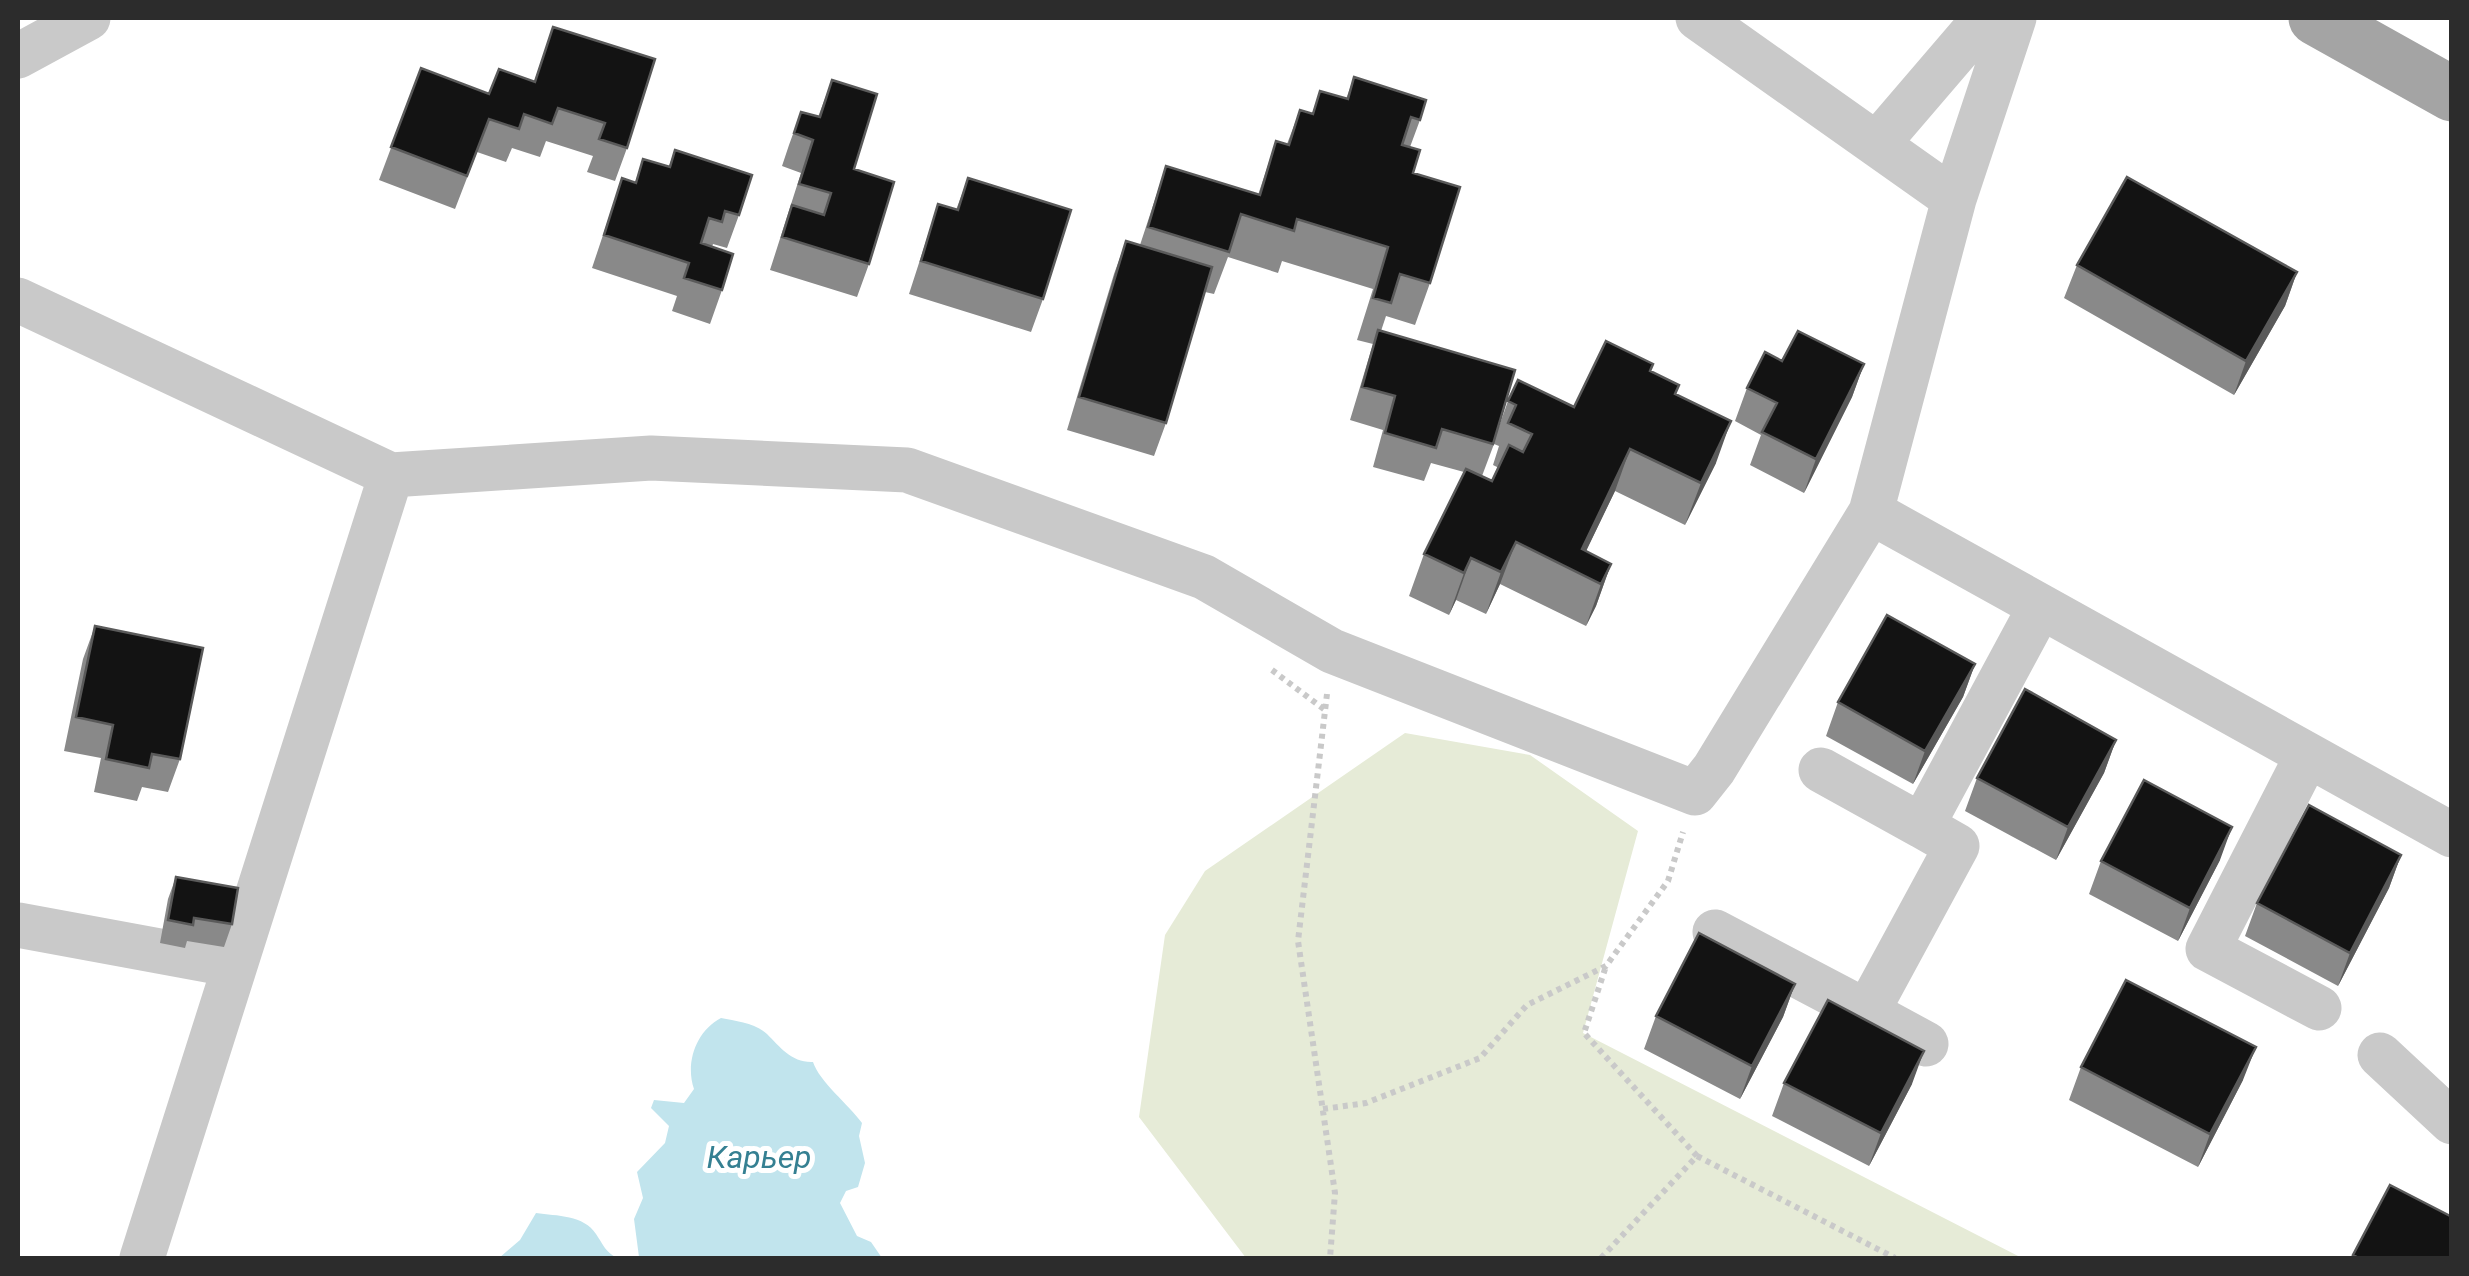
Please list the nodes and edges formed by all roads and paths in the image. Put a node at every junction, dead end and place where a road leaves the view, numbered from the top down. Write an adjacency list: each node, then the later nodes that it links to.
1 (88, 18): 6 (street)
2 (1698, 18): 8 (street)
3 (1986, 18): 8 (street)
4 (2014, 18): 9 (street)
5 (2316, 18): 7 (main road)
6 (18, 56)
7 (2452, 94)
8 (1878, 144): 9 (street)
9 (1954, 199): 12 (street)
10 (18, 300): 11 (street)
11 (391, 475): 14 (street); 22 (street)
12 (1870, 512): 13 (street); 17 (street)
13 (2039, 609): 15 (street); 18 (street)
14 (1332, 652): 17 (street); 28 (path)
15 (2308, 756): 19 (street); 24 (street)
16 (1821, 770): 18 (street)
17 (1695, 792): 23 (path)
18 (1922, 826): 25 (street)
19 (2452, 835)
20 (18, 924): 22 (street)
21 (1716, 932): 25 (street)
22 (235, 965): 31 (street)
23 (1606, 966): 28 (path); 30 (path)
24 (2319, 1008)
25 (1868, 1012): 26 (street)
26 (1926, 1044)
27 (2380, 1055): 29 (street)
28 (1323, 1108): 32 (path)
29 (2452, 1122)
30 (1697, 1156): 33 (path); 34 (path)
31 (142, 1258)
32 (1330, 1258)
33 (1601, 1258)
34 (1895, 1258)

